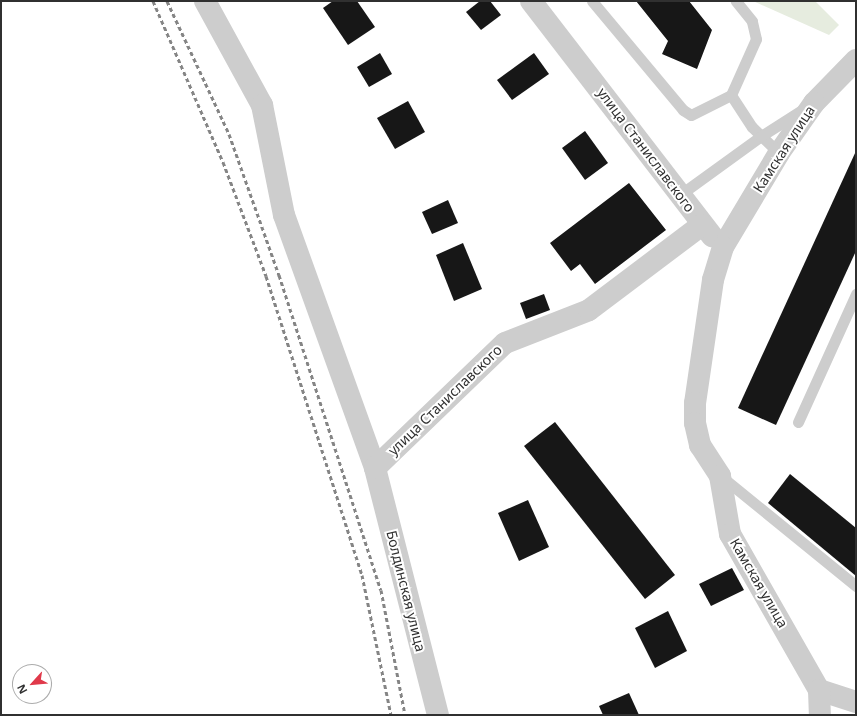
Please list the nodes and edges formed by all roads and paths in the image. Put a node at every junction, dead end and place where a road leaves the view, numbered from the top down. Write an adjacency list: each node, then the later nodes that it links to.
1 (205, 1): 15 (street, улица Станиславского)
2 (531, 1): 10 (street, улица Станиславского)
3 (592, 1): 6 (lane)
4 (736, 1): 6 (lane)
5 (856, 60): 7 (street, Камская улица)
6 (731, 95): 8 (lane)
7 (814, 103): 8 (lane); 9 (street, Камская улица)
8 (761, 136): 9 (lane); 10 (lane)
9 (779, 153): 12 (street, Камская улица)
10 (681, 194): 11 (street, улица Станиславского)
11 (702, 225): 12 (street); 15 (street, улица Станиславского)
12 (722, 247): 16 (street, Камская улица)
13 (856, 294): 14 (lane)
14 (798, 422)
15 (375, 468): 20 (street, Болдинская улица)
16 (720, 476): 17 (lane); 18 (street, Камская улица)
17 (856, 586)
18 (819, 690): 19 (street); 21 (street)
19 (856, 702)
20 (438, 715)
21 (820, 715)

